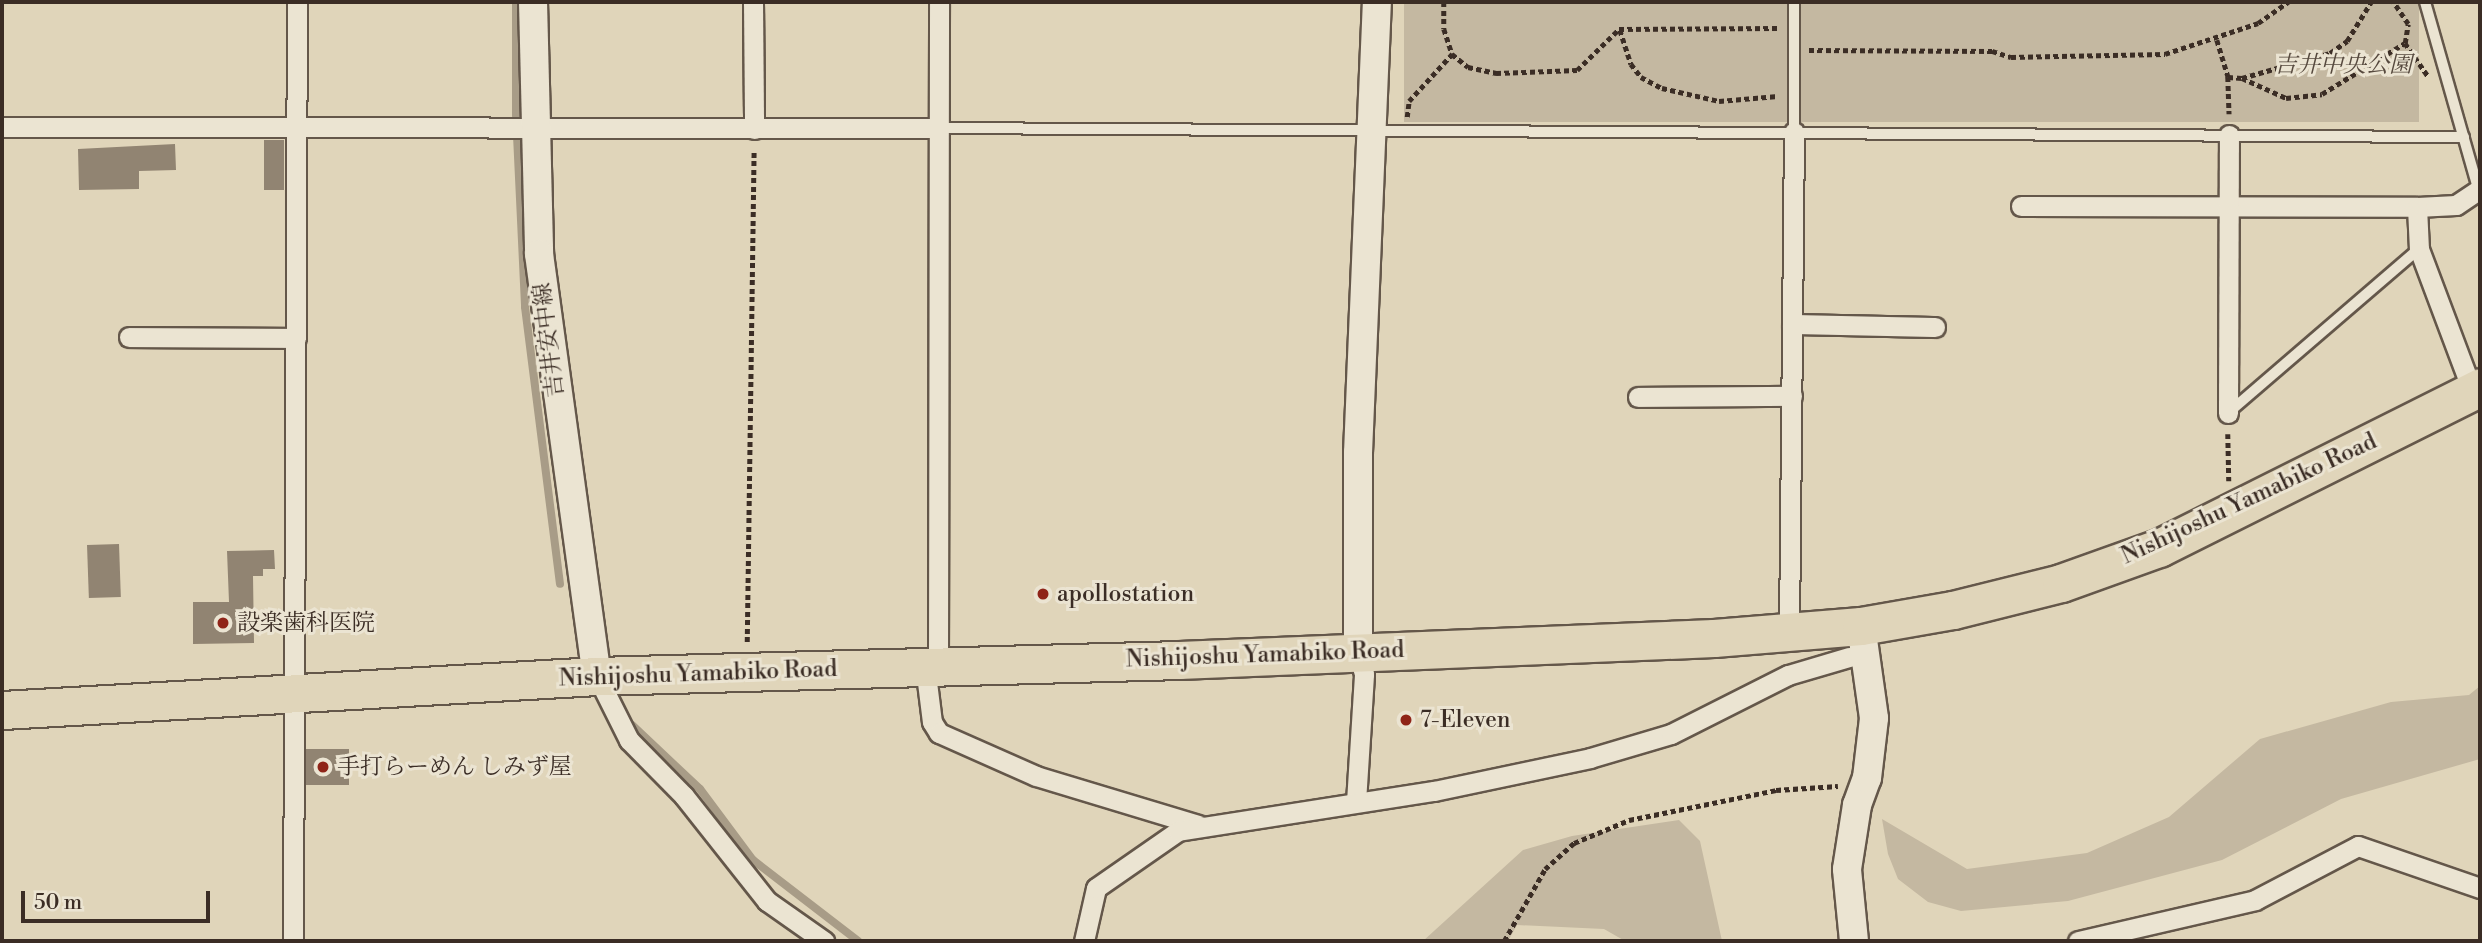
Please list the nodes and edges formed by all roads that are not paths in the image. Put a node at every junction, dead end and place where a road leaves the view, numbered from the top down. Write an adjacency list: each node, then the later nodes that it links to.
1 (297, 2): 10 (street)
2 (533, 2): 8 (street, 吉井安中線)
3 (753, 2): 12 (street)
4 (939, 2): 11 (street)
5 (1377, 2): 13 (street)
6 (1794, 2): 14 (lane)
7 (2425, 2): 16 (lane)
8 (533, 126): 10 (street); 12 (street); 34 (street, 吉井安中線)
9 (2, 127): 10 (street)
10 (296, 128): 25 (street)
11 (939, 128): 12 (street); 13 (lane); 33 (street)
12 (754, 129)
13 (1375, 131): 14 (lane); 32 (street)
14 (1794, 132): 15 (lane); 22 (street)
15 (2229, 135): 16 (lane); 20 (street)
16 (2464, 137): 17 (lane)
17 (2480, 191): 19 (street)
18 (2021, 206): 20 (street)
19 (2417, 207): 20 (street); 21 (street)
20 (2228, 208): 29 (street)
21 (2419, 249): 26 (street); 29 (lane)
22 (1792, 324): 23 (street); 27 (street)
23 (1936, 327)
24 (129, 337): 25 (street)
25 (296, 338): 35 (street)
26 (2476, 389): 31 (highway, Nishijoshu Yamabiko Road)
27 (1792, 396): 28 (street); 30 (street)
28 (1638, 397)
29 (2228, 413)
30 (1789, 632): 31 (highway, Nishijoshu Yamabiko Road); 32 (highway, Nishijoshu Yamabiko Road)
31 (1855, 641): 37 (street); 43 (street)
32 (1358, 653): 33 (highway, Nishijoshu Yamabiko Road); 37 (street)
33 (932, 665): 34 (highway, Nishijoshu Yamabiko Road); 38 (street)
34 (597, 676): 35 (highway, Nishijoshu Yamabiko Road); 41 (street)
35 (293, 697): 36 (highway, Nishijoshu Yamabiko Road); 40 (street)
36 (2, 710)
37 (1356, 803): 38 (street)
38 (1198, 825): 42 (street)
39 (2480, 888): 44 (street)
40 (293, 941)
41 (824, 941)
42 (1084, 941)
43 (1854, 941)
44 (2078, 941)

